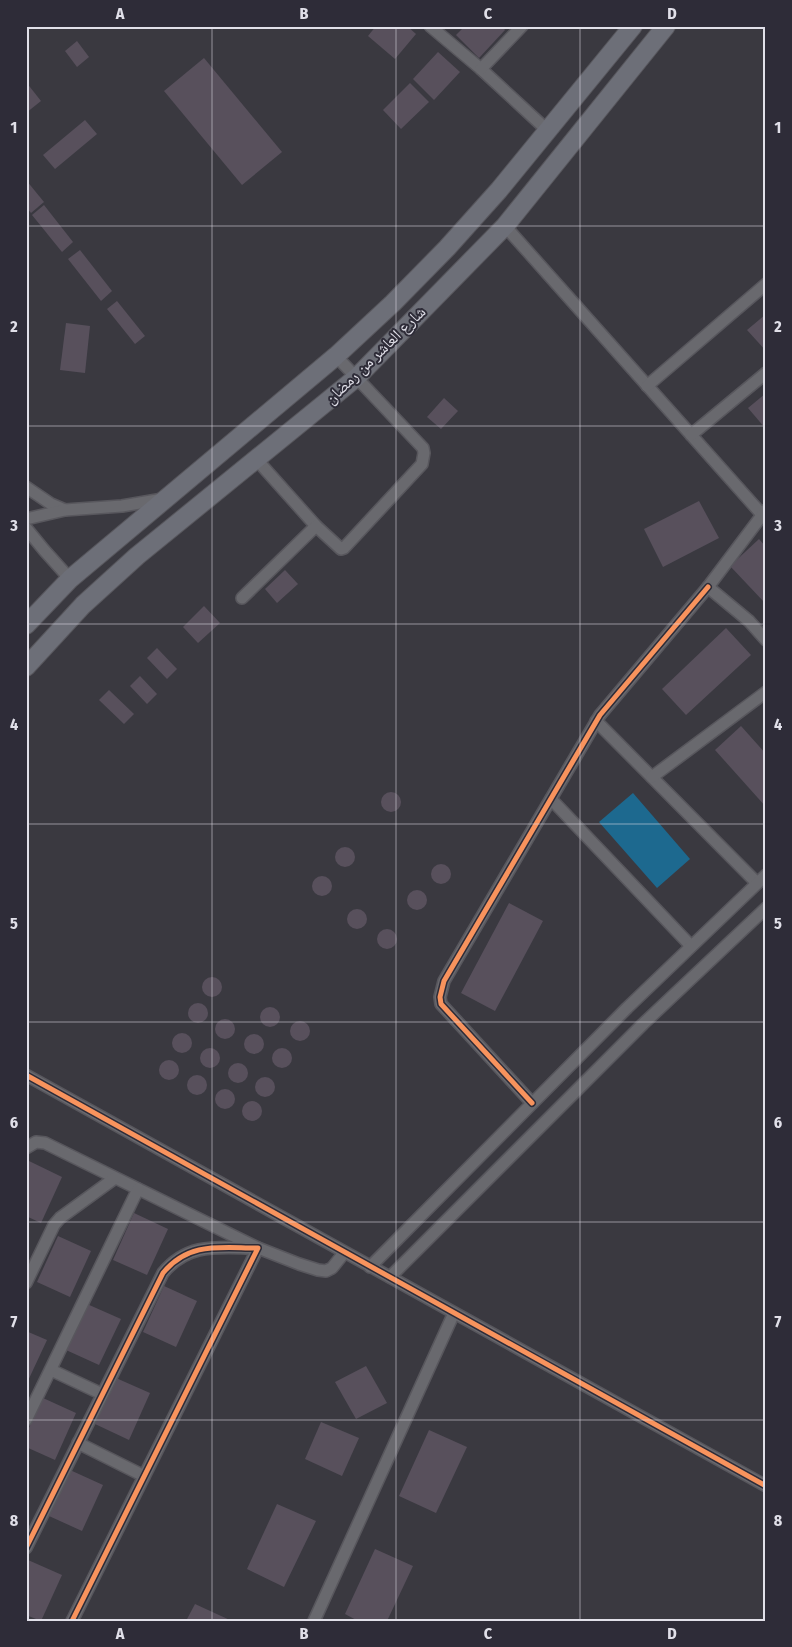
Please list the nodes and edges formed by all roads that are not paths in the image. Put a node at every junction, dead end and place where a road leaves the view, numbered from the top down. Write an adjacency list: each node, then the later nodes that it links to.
1 (430, 26): 5 (street)
2 (633, 26): 6 (main road, شارع العاشر من رمضان)
3 (666, 26): 7 (main road, شارع العاشر من رمضان)
4 (520, 27): 5 (street)
5 (481, 69): 6 (street)
6 (548, 130): 9 (main road, شارع العاشر من رمضان)
7 (505, 226): 11 (main road, شارع العاشر من رمضان); 12 (street)
8 (766, 284): 12 (street)
9 (336, 356): 11 (street); 16 (main road, شارع العاشر من رمضان)
10 (766, 373): 13 (street)
11 (357, 377): 14 (main road, شارع العاشر من رمضان); 20 (street)
12 (647, 386): 13 (street)
13 (690, 435): 18 (street)
14 (257, 460): 20 (street); 27 (main road, شارع العاشر من رمضان)
15 (26, 487): 17 (street)
16 (165, 499): 17 (street); 22 (main road, شارع العاشر من رمضان)
17 (65, 510): 19 (street)
18 (764, 515): 23 (street)
19 (26, 519)
20 (316, 526): 24 (street)
21 (26, 528): 22 (street)
22 (70, 579): 25 (main road, شارع العاشر من رمضان)
23 (708, 587): 26 (street); 29 (street)
24 (242, 598)
25 (26, 625)
26 (766, 640)
27 (26, 667)
28 (766, 692): 30 (street)
29 (596, 721): 30 (street); 31 (street)
30 (652, 777): 33 (street)
31 (551, 799): 35 (street); 37 (street)
32 (766, 875): 33 (street)
33 (756, 883): 35 (street)
34 (766, 908): 44 (street)
35 (691, 946): 37 (street)
36 (26, 1075): 42 (street)
37 (532, 1103): 43 (street)
38 (26, 1148): 39 (street)
39 (115, 1178): 40 (street); 45 (street)
40 (138, 1189): 41 (street); 47 (street)
41 (258, 1248): 42 (street); 48 (street); 51 (street)
42 (344, 1252): 43 (street)
43 (370, 1267): 44 (street)
44 (390, 1277): 46 (street)
45 (26, 1283)
46 (454, 1313): 52 (street); 55 (street)
47 (52, 1370): 48 (street); 49 (street)
48 (102, 1394): 50 (street)
49 (27, 1417)
50 (78, 1443): 51 (street); 53 (street)
51 (144, 1476): 54 (street)
52 (766, 1486)
53 (26, 1548)
54 (72, 1621)
55 (314, 1621)

